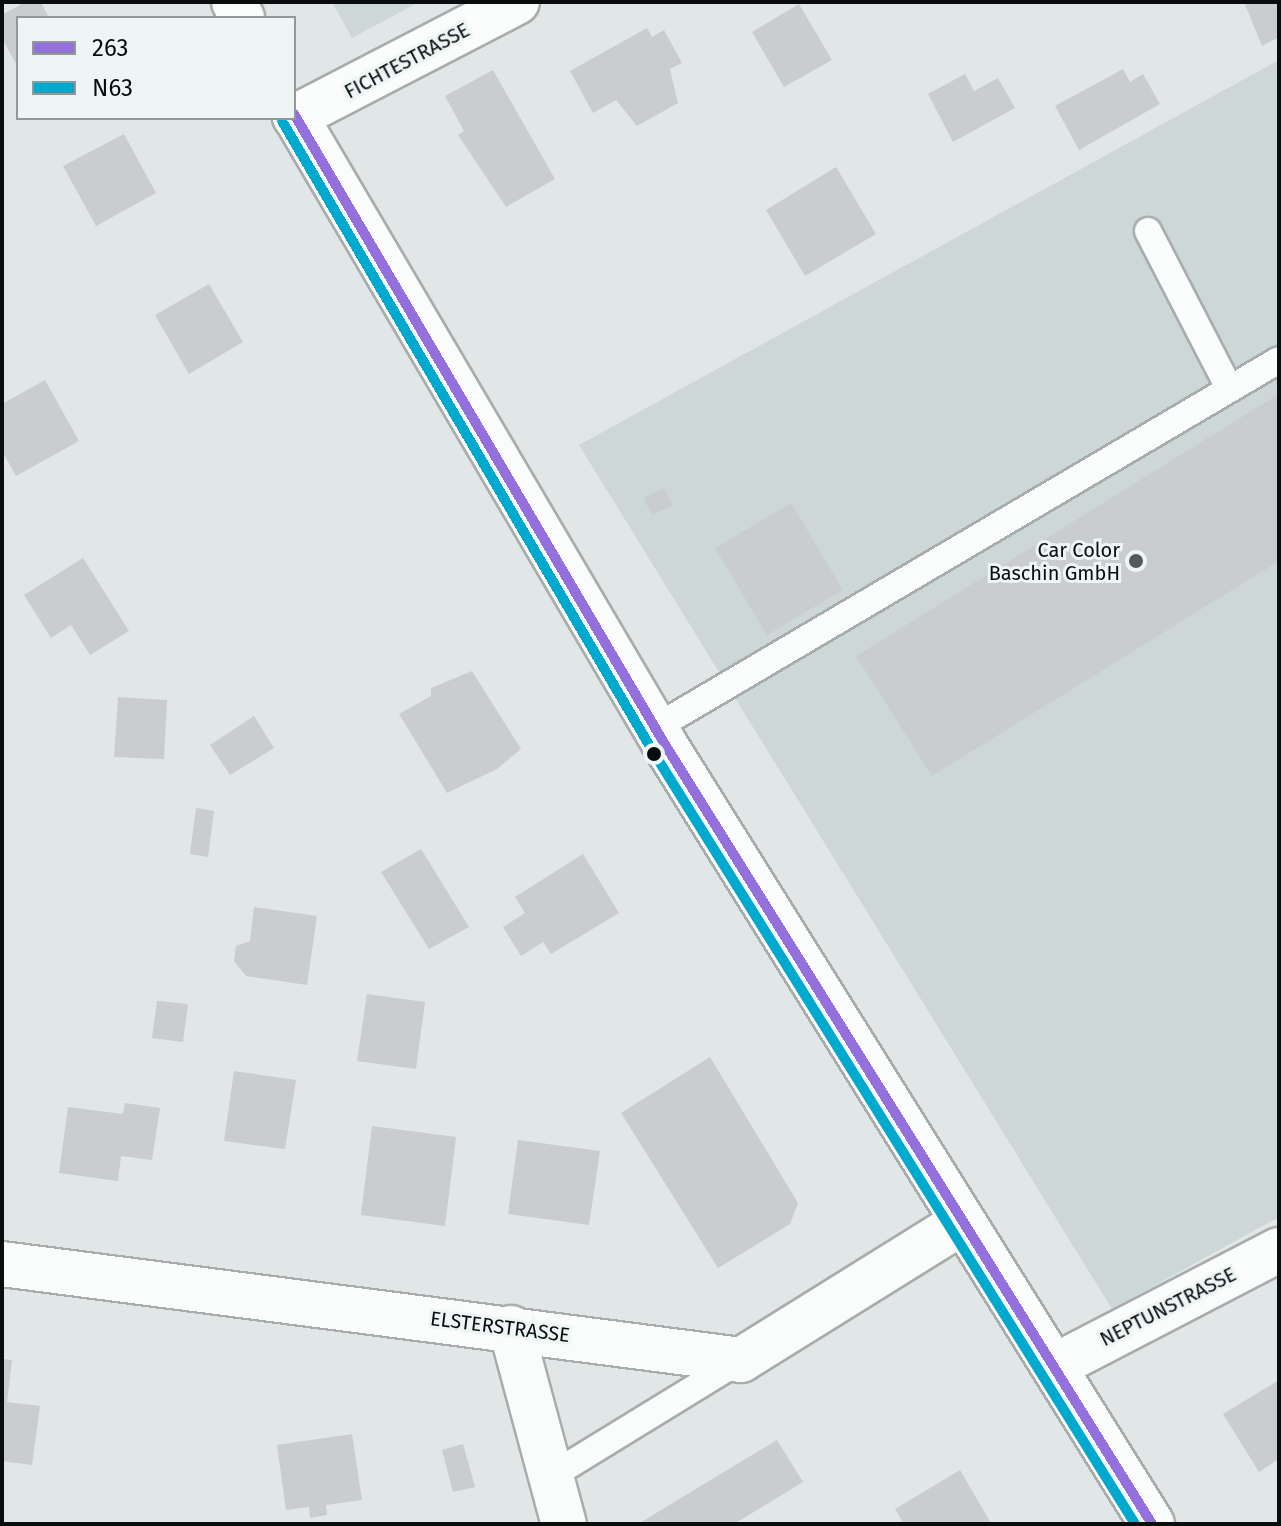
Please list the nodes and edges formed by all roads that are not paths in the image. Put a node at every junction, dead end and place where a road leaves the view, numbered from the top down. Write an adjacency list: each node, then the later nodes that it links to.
1 (517, 2): 2 (street, FICHTESTRASSE)
2 (296, 114)
3 (296, 117): 7 (street)
4 (1148, 231): 6 (lane)
5 (1279, 360): 6 (lane)
6 (1229, 388): 7 (lane)
7 (655, 728): 8 (street)
8 (961, 1223): 12 (street); 13 (street)
9 (1279, 1250): 13 (street, NEPTUNSTRASSE)
10 (2, 1264): 11 (street, ELSTERSTRASSE)
11 (511, 1328): 12 (street, ELSTERSTRASSE); 14 (street)
12 (741, 1360): 14 (lane)
13 (1057, 1365): 16 (street)
14 (551, 1476): 15 (street)
15 (564, 1524)
16 (1152, 1524)

